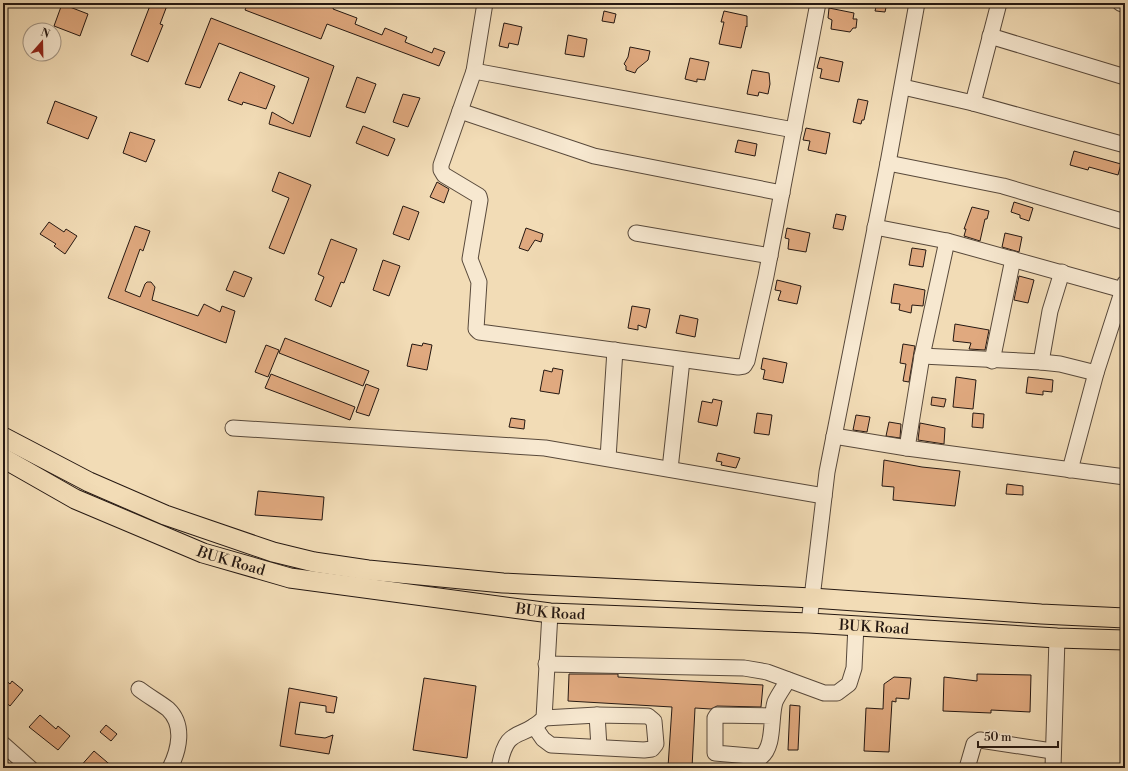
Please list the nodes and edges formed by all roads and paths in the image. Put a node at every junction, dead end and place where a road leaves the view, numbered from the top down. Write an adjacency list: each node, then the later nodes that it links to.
1 (485, 3): 8 (street)
2 (818, 3): 13 (street)
3 (917, 3): 10 (street)
4 (999, 3): 7 (street)
5 (1120, 3): 6 (street)
6 (1125, 4)
7 (990, 36): 9 (street); 11 (street)
8 (474, 71): 12 (street); 13 (street)
9 (1125, 77)
10 (903, 87): 11 (street); 15 (street)
11 (973, 103): 14 (street)
12 (460, 111): 16 (street); 26 (street)
13 (794, 130): 16 (street)
14 (1125, 145)
15 (888, 163): 17 (street); 18 (street)
16 (782, 193): 21 (street)
17 (1125, 222)
18 (875, 227): 20 (street); 33 (street)
19 (636, 233): 21 (street)
20 (947, 241): 22 (street); 27 (street)
21 (770, 256): 28 (street)
22 (1013, 258): 23 (street); 29 (street)
23 (1062, 272): 24 (street); 30 (street)
24 (1124, 286): 25 (street)
25 (1119, 327): 31 (street)
26 (615, 350): 28 (street); 37 (street)
27 (922, 356): 29 (street); 35 (street)
28 (682, 360): 38 (street)
29 (992, 361): 30 (street)
30 (1041, 362): 31 (street)
31 (1096, 373): 39 (street)
32 (234, 428): 37 (street)
33 (834, 436): 35 (street); 41 (street)
34 (3, 437): 42 (main road, BUK Road)
35 (907, 448): 39 (street)
36 (3, 458): 43 (main road, BUK Road)
37 (608, 458): 38 (street)
38 (670, 469): 41 (street)
39 (1070, 470): 40 (street)
40 (1125, 477)
41 (824, 496): 42 (street)
42 (812, 598): 44 (main road, BUK Road); 45 (street)
43 (550, 613): 45 (main road, BUK Road); 49 (street)
44 (1125, 618)
45 (809, 623): 46 (main road, BUK Road)
46 (856, 625): 47 (main road, BUK Road); 50 (street)
47 (1057, 638): 48 (main road, BUK Road); 57 (street)
48 (1125, 640)
49 (546, 664): 50 (street); 54 (street)
50 (788, 680): 53 (street)
51 (139, 689): 59 (street)
52 (597, 715): 54 (street); 56 (street); 56 (street)
53 (772, 716)
54 (539, 722): 56 (street); 60 (street)
55 (3, 744): 58 (street)
56 (599, 747)
57 (1052, 751): 61 (street); 62 (street)
58 (30, 768)
59 (170, 768)
60 (499, 768)
61 (967, 768)
62 (1053, 768)

